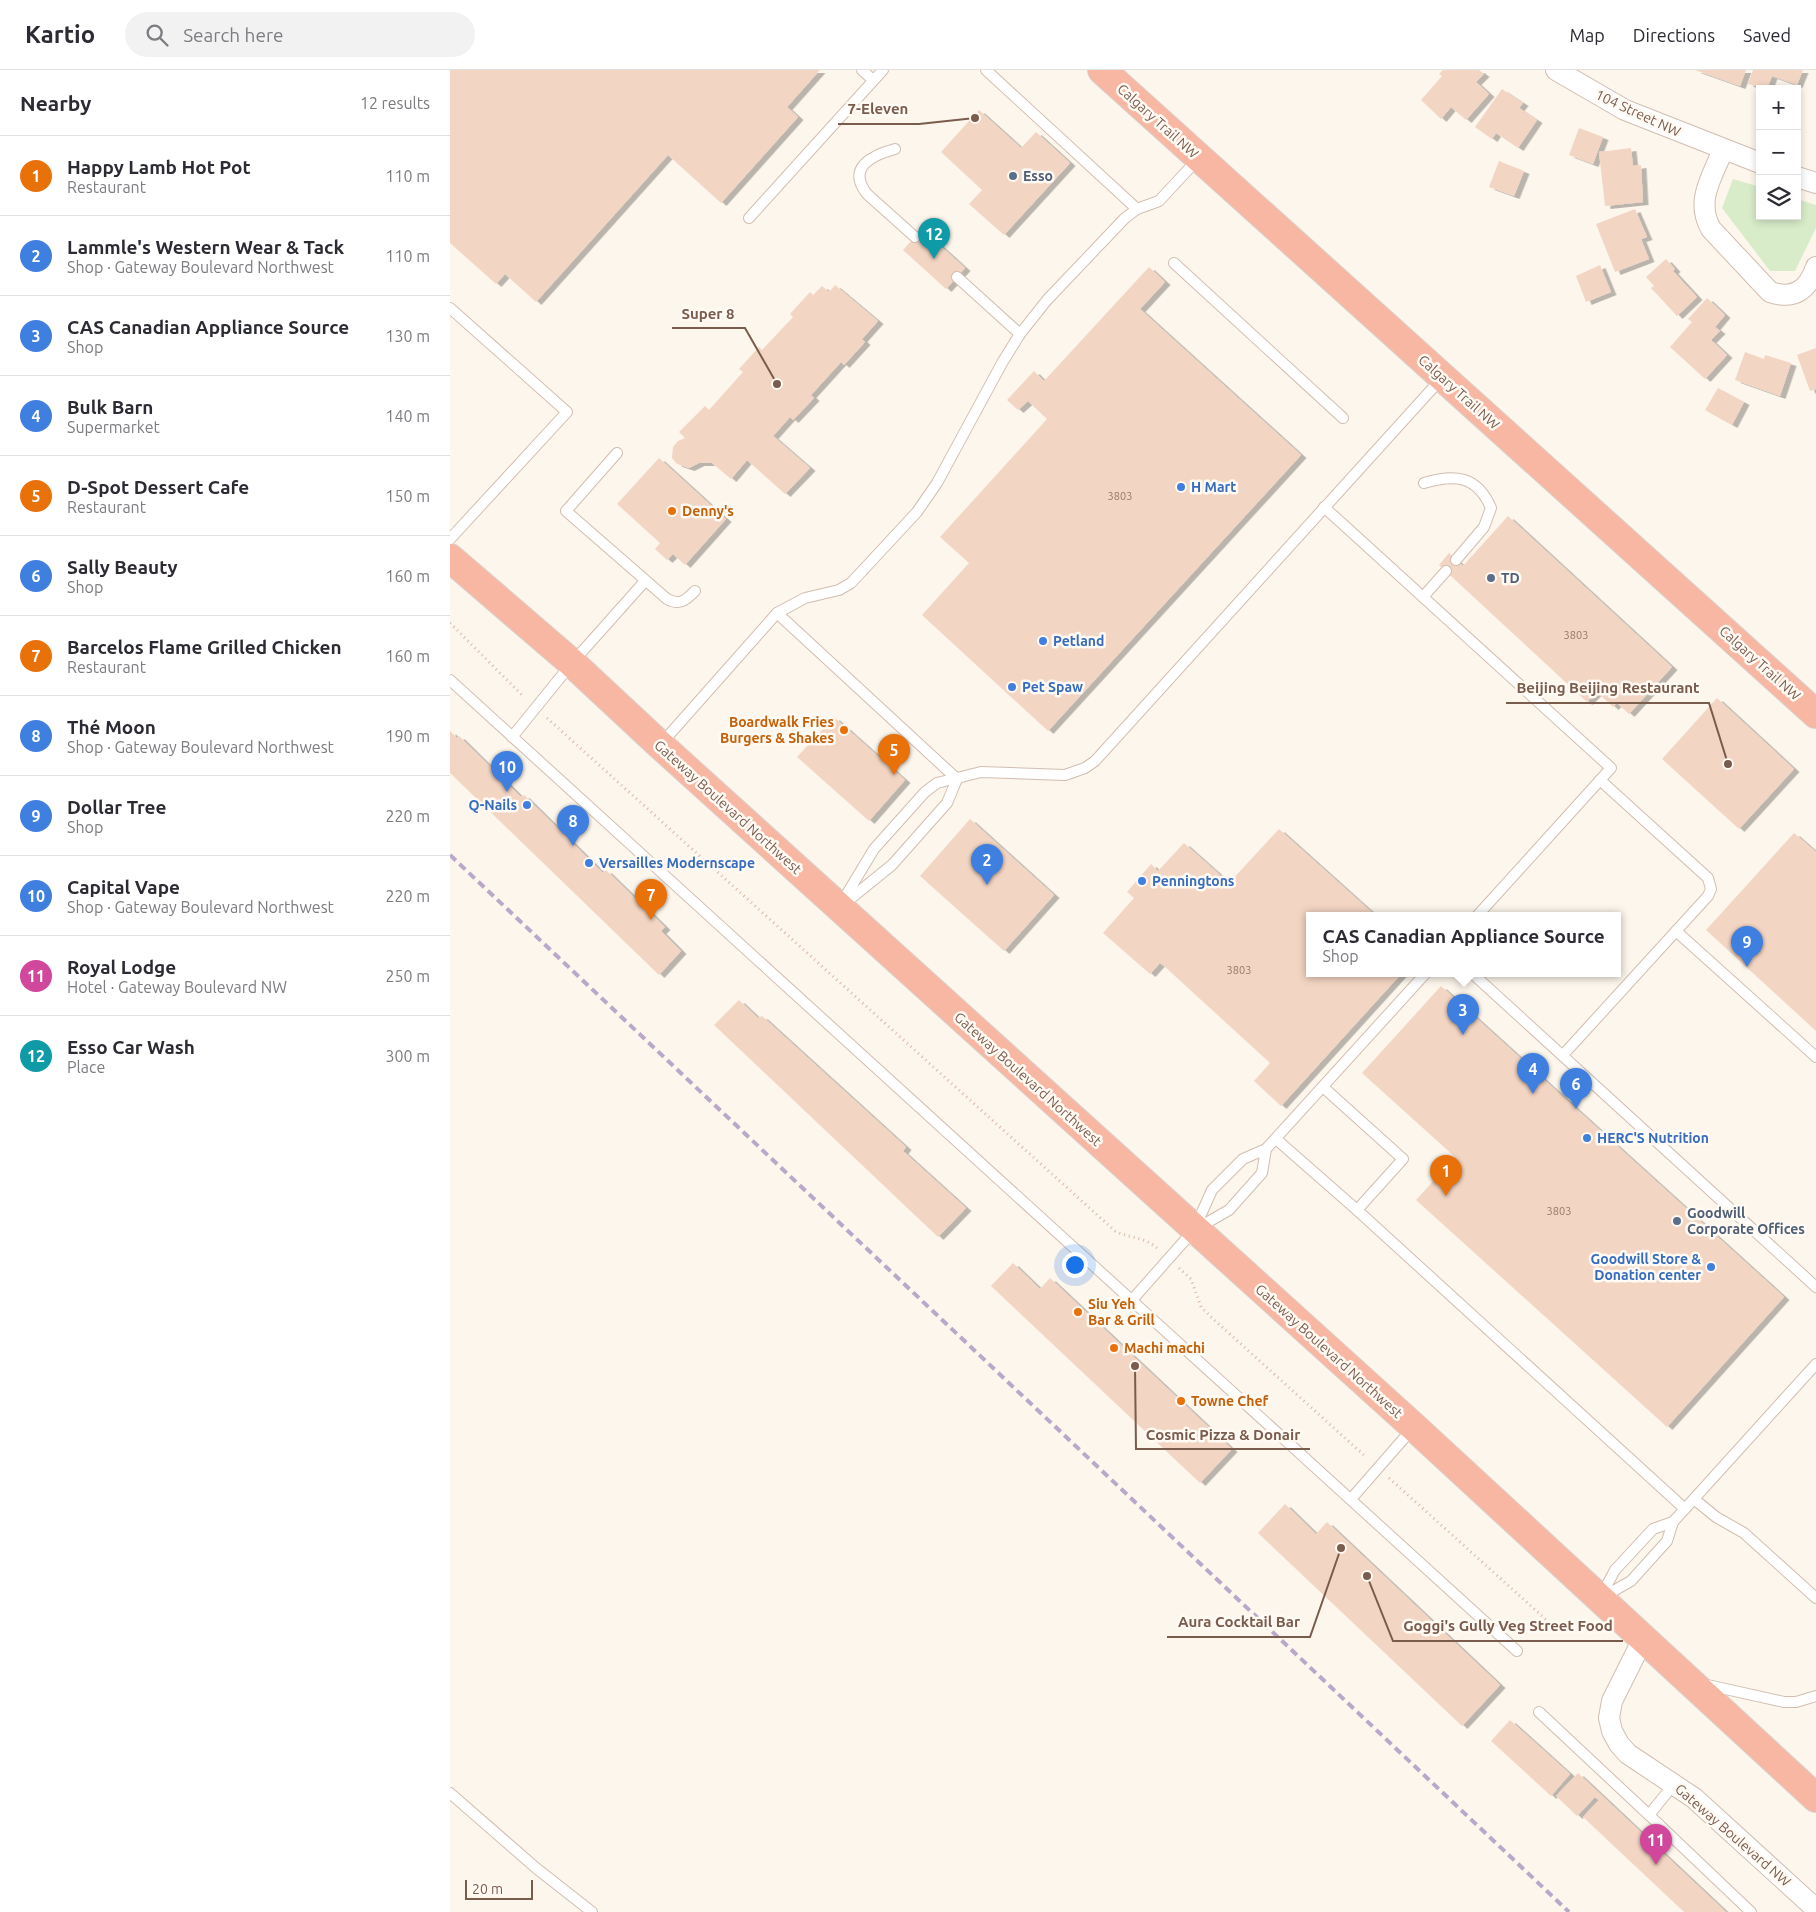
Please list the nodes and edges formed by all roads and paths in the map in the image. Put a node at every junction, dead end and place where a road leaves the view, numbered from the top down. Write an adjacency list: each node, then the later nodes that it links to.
1 (862, 70): 6 (lane)
2 (883, 70): 6 (lane)
3 (986, 70): 11 (lane)
4 (1102, 70): 9 (highway, Calgary Trail NW)
5 (1556, 70): 8 (street, 104 Street NW)
6 (873, 80): 12 (lane)
7 (895, 149): 13 (lane)
8 (1723, 150): 10 (street, 104 Street NW); 15 (street)
9 (1199, 158): 11 (lane); 19 (highway, Calgary Trail NW)
10 (1756, 162)
11 (1138, 210): 18 (lane)
12 (750, 218)
13 (914, 237)
14 (1174, 263): 20 (lane)
15 (1816, 267)
16 (958, 277): 18 (lane)
17 (450, 308): 24 (lane)
18 (1020, 334): 31 (lane)
19 (1443, 377): 23 (lane); 36 (highway, Calgary Trail NW)
20 (1343, 418)
21 (617, 453): 28 (lane)
22 (1424, 483): 26 (lane)
23 (1324, 507): 30 (lane); 39 (lane)
24 (450, 539)
25 (450, 558): 33 (highway, Gateway Boulevard Northwest)
26 (1456, 560)
27 (1446, 571): 30 (lane)
28 (644, 581): 29 (lane); 33 (lane)
29 (695, 591)
30 (1423, 597): 40 (lane)
31 (777, 614): 38 (lane); 39 (lane)
32 (450, 624): 35 (path)
33 (572, 663): 35 (lane); 38 (highway, Gateway Boulevard Northwest)
34 (450, 680): 37 (lane)
35 (536, 708): 37 (lane); 53 (path)
36 (1816, 714)
37 (512, 737): 55 (lane)
38 (660, 745): 41 (highway, Gateway Boulevard Northwest)
39 (957, 780): 41 (lane); 41 (lane)
40 (1600, 780): 42 (lane); 43 (lane)
41 (839, 908): 52 (highway, Gateway Boulevard Northwest)
42 (1481, 912)
43 (1676, 931): 46 (lane); 47 (lane)
44 (1422, 977): 48 (lane)
45 (1476, 977): 46 (lane)
46 (1563, 1055): 54 (lane)
47 (1816, 1058)
48 (1323, 1087): 49 (lane); 51 (lane)
49 (1276, 1139): 50 (lane); 51 (lane)
50 (1266, 1149): 52 (lane); 52 (lane)
51 (1357, 1210): 61 (lane)
52 (1194, 1230): 53 (lane); 57 (highway, Gateway Boulevard Northwest)
53 (1169, 1259): 55 (lane); 58 (path)
54 (1816, 1287)
55 (1132, 1300): 59 (lane)
56 (1816, 1364): 60 (lane)
57 (1414, 1428): 58 (lane); 64 (highway, Gateway Boulevard Northwest)
58 (1378, 1468): 59 (lane); 65 (path)
59 (1351, 1499): 67 (lane)
60 (1694, 1499): 61 (lane); 63 (lane)
61 (1685, 1510): 62 (lane)
62 (1673, 1522): 64 (lane); 64 (lane)
63 (1816, 1598)
64 (1601, 1601): 66 (highway)
65 (1552, 1625)
66 (1643, 1639): 68 (highway); 71 (street, Gateway Boulevard NW)
67 (1517, 1651)
68 (1690, 1681): 69 (lane); 73 (highway)
69 (1816, 1696)
70 (1539, 1712): 74 (lane)
71 (1674, 1784): 74 (lane); 75 (street, Gateway Boulevard NW)
72 (450, 1793): 76 (lane)
73 (1816, 1798)
74 (1649, 1816): 77 (lane)
75 (1814, 1910)
76 (592, 1912)
77 (1752, 1912)

